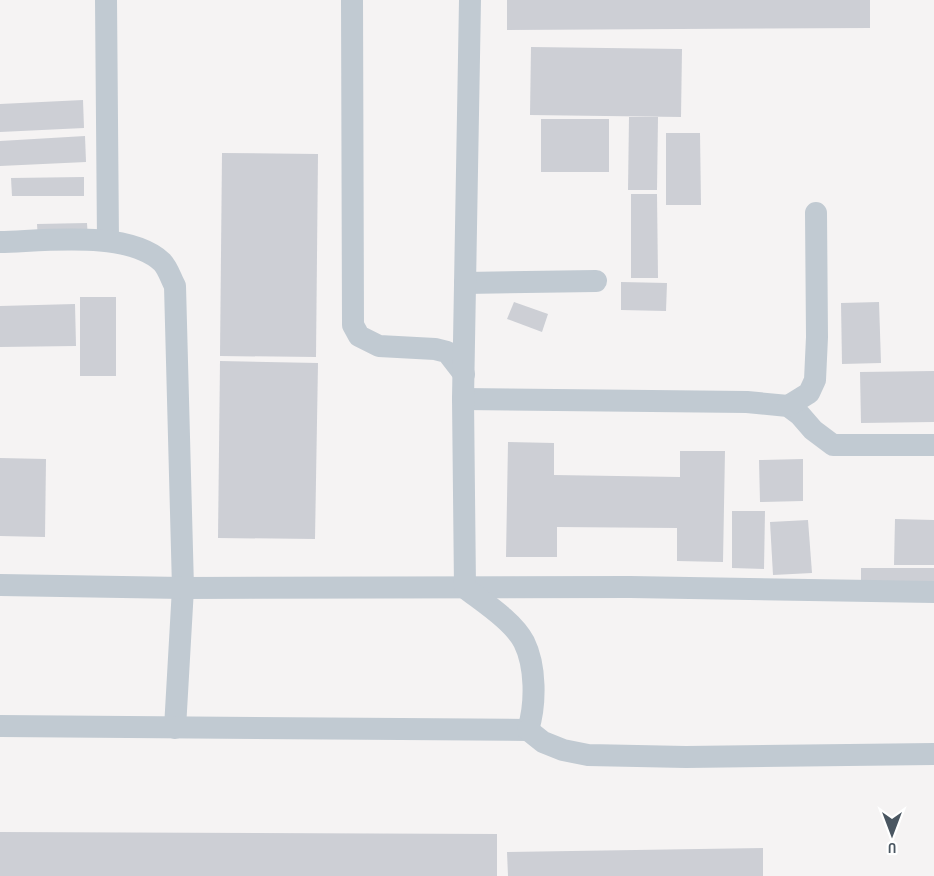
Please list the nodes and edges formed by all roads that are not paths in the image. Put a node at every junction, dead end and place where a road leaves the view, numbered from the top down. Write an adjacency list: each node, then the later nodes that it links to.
1 (106, 0): 5 (lane)
2 (352, 0): 9 (lane)
3 (470, 0): 8 (lane)
4 (816, 213): 11 (lane)
5 (108, 241): 6 (lane); 14 (lane)
6 (0, 242)
7 (596, 281): 8 (lane)
8 (465, 283): 9 (lane)
9 (464, 374): 10 (lane)
10 (463, 399): 11 (lane); 15 (lane)
11 (788, 406): 12 (lane)
12 (934, 445)
13 (0, 585): 14 (lane)
14 (183, 588): 15 (lane); 17 (lane)
15 (465, 588): 16 (lane); 19 (lane)
16 (934, 592)
17 (176, 718): 18 (lane); 19 (lane)
18 (0, 726)
19 (528, 729): 20 (lane)
20 (934, 754)

